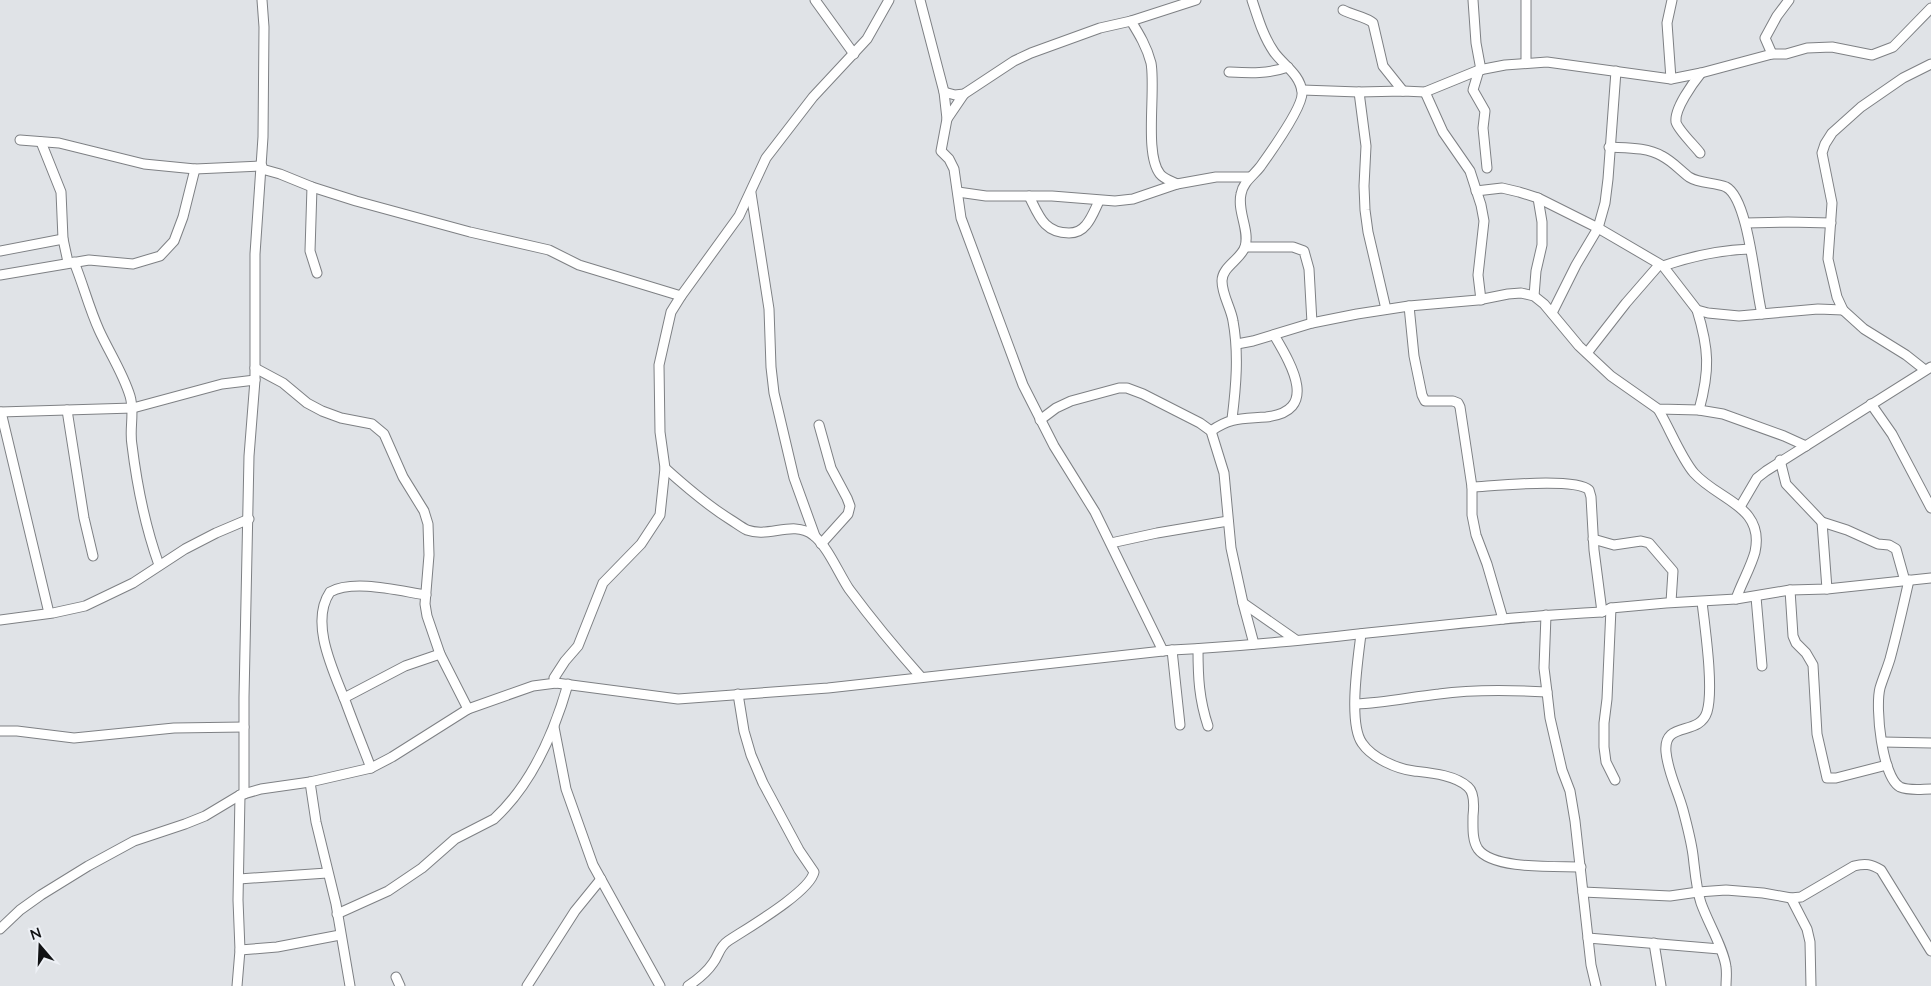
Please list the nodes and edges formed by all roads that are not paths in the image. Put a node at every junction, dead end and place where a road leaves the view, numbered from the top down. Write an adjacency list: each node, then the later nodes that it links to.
1 (262, 0): 35 (street)
2 (815, 0): 14 (street)
3 (889, 0): 14 (street)
4 (920, 0): 26 (street)
5 (1196, 0): 13 (street)
6 (1252, 0): 18 (street)
7 (1473, 0): 19 (street)
8 (1526, 0): 16 (street)
9 (1672, 0): 23 (street)
10 (1789, 0): 15 (street)
11 (1931, 8): 15 (street)
12 (1343, 10): 25 (street)
13 (1131, 21): 29 (street); 39 (street)
14 (854, 54): 43 (street)
15 (1772, 54): 22 (street)
16 (1526, 62): 19 (street); 20 (street)
17 (1931, 64): 48 (street)
18 (1288, 67): 21 (street); 24 (street)
19 (1480, 70): 28 (street); 36 (street)
20 (1616, 71): 23 (street); 33 (street)
21 (1229, 72)
22 (1700, 74): 23 (street); 34 (street)
23 (1671, 79)
24 (1302, 90): 27 (street); 38 (street)
25 (1403, 90): 27 (street); 28 (street)
26 (944, 92): 29 (street); 30 (street)
27 (1359, 92): 62 (street)
28 (1425, 92): 41 (street)
29 (964, 94): 30 (street)
30 (947, 119): 42 (street)
31 (20, 140): 32 (street)
32 (41, 142): 37 (street); 50 (street)
33 (1610, 147): 47 (street); 49 (street)
34 (1700, 154)
35 (262, 167): 37 (street); 40 (street); 71 (street)
36 (1487, 168)
37 (195, 169): 54 (street)
38 (1250, 177): 39 (street); 51 (street)
39 (1177, 184): 46 (street)
40 (312, 187): 56 (street); 58 (street)
41 (1476, 191): 45 (street); 60 (street)
42 (958, 192): 44 (street); 81 (street)
43 (751, 193): 58 (street); 93 (street)
44 (1029, 196): 46 (street); 46 (street)
45 (1538, 198): 49 (street); 59 (street)
46 (1099, 201)
47 (1746, 223): 48 (street); 52 (street)
48 (1831, 223): 64 (street)
49 (1598, 228): 55 (street); 65 (street)
50 (63, 238): 53 (street); 54 (street)
51 (1244, 247): 67 (street); 69 (street)
52 (1750, 249): 55 (street); 66 (street)
53 (0, 251)
54 (71, 262): 57 (street); 75 (street)
55 (1661, 266): 63 (street); 70 (street)
56 (317, 273)
57 (0, 275)
58 (681, 296): 86 (street)
59 (1534, 296): 60 (street); 65 (street)
60 (1481, 300): 61 (street)
61 (1409, 306): 62 (street); 87 (street)
62 (1386, 309): 67 (street)
63 (1697, 310): 66 (street); 78 (street)
64 (1843, 310): 66 (street); 72 (street)
65 (1552, 313): 70 (street)
66 (1762, 314)
67 (1312, 323): 68 (street)
68 (1274, 335): 69 (street); 80 (street)
69 (1237, 344): 80 (street)
70 (1587, 353): 76 (street)
71 (255, 368): 73 (street); 103 (street)
72 (1928, 368): 74 (street)
73 (255, 380): 75 (street); 90 (street)
74 (1871, 404): 84 (street); 89 (street)
75 (133, 408): 77 (street); 98 (street)
76 (1658, 409): 78 (street); 88 (street)
77 (67, 410): 79 (street); 97 (street)
78 (1699, 410): 84 (street)
79 (0, 412): 110 (street)
80 (1232, 419): 83 (street)
81 (1040, 420): 83 (street); 95 (street)
82 (820, 425): 96 (street)
83 (1211, 431): 91 (street)
84 (1806, 446): 85 (street)
85 (1780, 460): 88 (street); 92 (street)
86 (665, 468): 93 (street); 122 (street)
87 (1472, 487): 94 (street); 112 (street)
88 (1740, 507): 105 (street)
89 (1931, 508)
90 (249, 519): 98 (street); 131 (street)
91 (1228, 521): 95 (street); 108 (street)
92 (1822, 522): 100 (street); 101 (street)
93 (815, 536): 96 (street)
94 (1593, 539): 106 (street); 109 (street)
95 (1111, 543): 118 (street)
96 (821, 544): 121 (street)
97 (94, 556)
98 (159, 565): 110 (street)
99 (1931, 578): 100 (street)
100 (1907, 580): 101 (street); 134 (street)
101 (1827, 589): 102 (street)
102 (1790, 590): 104 (street); 136 (street)
103 (426, 595): 119 (street); 126 (street)
104 (1756, 597): 105 (street); 120 (street)
105 (1736, 599): 107 (street)
106 (1671, 602): 107 (street); 109 (street)
107 (1702, 602): 147 (street)
108 (1243, 603): 115 (street); 116 (street)
109 (1607, 610): 111 (street); 138 (street)
110 (49, 613): 113 (street)
111 (1546, 615): 112 (street); 124 (street)
112 (1503, 619): 114 (street)
113 (0, 620)
114 (1361, 634): 115 (street); 127 (street)
115 (1296, 640): 116 (street)
116 (1254, 644): 117 (street)
117 (1198, 649): 118 (street); 130 (street)
118 (1168, 650): 121 (street); 129 (street)
119 (440, 654): 126 (street); 128 (street)
120 (1762, 666)
121 (921, 677): 125 (street)
122 (556, 683): 123 (street); 128 (street)
123 (568, 684): 125 (street); 132 (street)
124 (1547, 692): 127 (street); 142 (street)
125 (738, 694): 164 (street)
126 (344, 698): 137 (street)
127 (1356, 704): 142 (street)
128 (468, 709): 137 (street)
129 (1180, 725)
130 (1208, 726)
131 (244, 727): 133 (street); 141 (street)
132 (554, 727): 145 (street); 149 (street)
133 (0, 731)
134 (1883, 742): 135 (street); 136 (street)
135 (1931, 743)
136 (1887, 765): 140 (street)
137 (371, 768): 139 (street)
138 (1615, 780)
139 (310, 782): 141 (street); 143 (street)
140 (1931, 789)
141 (242, 794): 144 (street); 150 (street)
142 (1580, 867): 146 (street)
143 (327, 873): 144 (street); 149 (street)
144 (239, 879): 156 (street)
145 (601, 879): 162 (street); 163 (street)
146 (1583, 892): 147 (street); 153 (street)
147 (1698, 892): 148 (street); 155 (street)
148 (1791, 898): 152 (street); 168 (street)
149 (337, 914): 151 (street)
150 (0, 929)
151 (340, 935): 156 (street); 160 (street)
152 (1928, 937): 157 (street)
153 (1588, 938): 154 (street); 165 (street)
154 (1654, 943): 155 (street); 166 (street)
155 (1720, 949): 167 (street)
156 (240, 950): 159 (street)
157 (1931, 951)
158 (396, 977): 161 (street)
159 (237, 986)
160 (350, 986)
161 (400, 986)
162 (527, 986)
163 (660, 986)
164 (688, 986)
165 (1596, 986)
166 (1661, 986)
167 (1726, 986)
168 (1811, 986)

